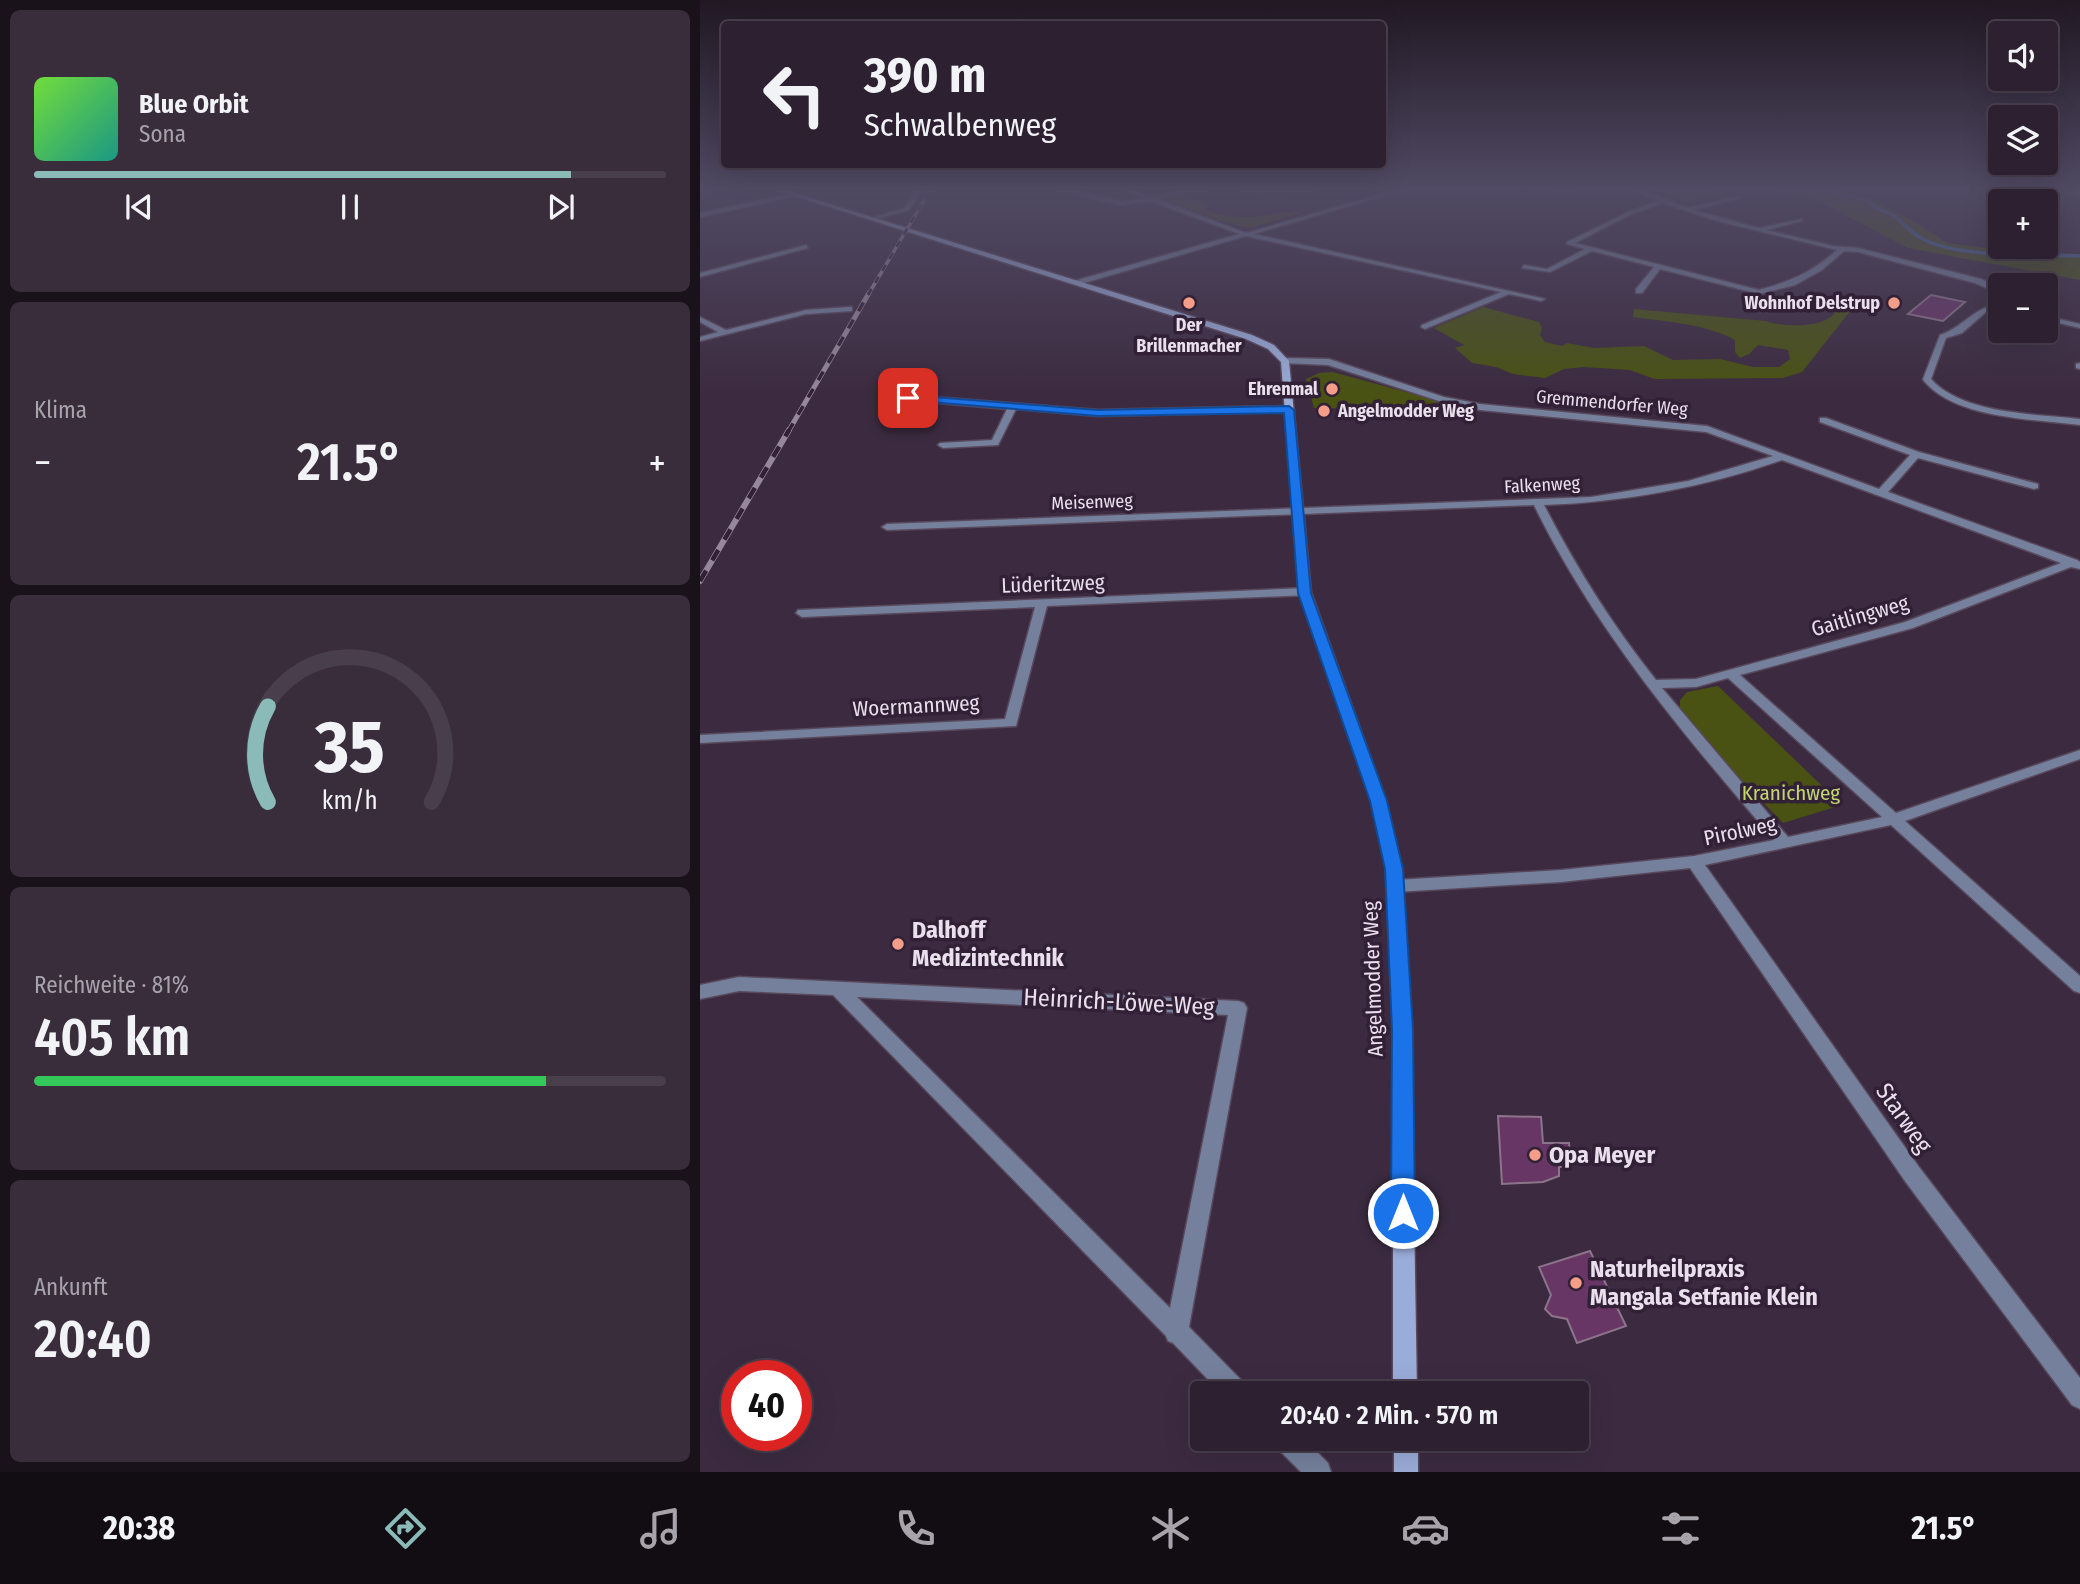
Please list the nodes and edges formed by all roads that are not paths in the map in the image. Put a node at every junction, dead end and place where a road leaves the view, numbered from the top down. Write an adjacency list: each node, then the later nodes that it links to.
1 (773, 256): 11 (street)
2 (990, 256): 12 (street)
3 (1170, 256): 12 (street)
4 (1340, 256): 15 (street)
5 (1578, 256): 9 (street)
6 (1611, 256): 10 (street)
7 (1835, 256): 10 (street)
8 (1879, 256): 13 (street)
9 (1524, 267)
10 (1657, 268): 14 (street)
11 (700, 275)
12 (1077, 283): 25 (street)
13 (1988, 284)
14 (1639, 291)
15 (1506, 293): 16 (street); 22 (street)
16 (1541, 299)
17 (849, 309): 23 (street)
18 (1988, 309): 30 (street)
19 (700, 319): 23 (street)
20 (2058, 321): 21 (street)
21 (2080, 326)
22 (1425, 327)
23 (726, 333): 24 (street)
24 (700, 339)
25 (1286, 365): 28 (street, Angelmodder Weg); 33 (street, Gremmendorfer Weg)
26 (908, 398): 27 (street)
27 (1013, 407): 28 (street); 31 (street)
28 (1289, 410): 37 (street, Angelmodder Weg)
29 (1823, 420): 32 (street)
30 (2080, 422)
31 (943, 445)
32 (1916, 454): 34 (street); 35 (street)
33 (1783, 456): 35 (street, Gremmendorfer Weg); 36 (street, Falkenweg)
34 (2034, 486)
35 (1881, 493): 39 (street, Gremmendorfer Weg)
36 (1538, 503): 37 (street, Falkenweg); 44 (street)
37 (1297, 512): 38 (street, Meisenweg); 40 (street, Angelmodder Weg)
38 (887, 527)
39 (2077, 563): 43 (street, Gaitlingweg)
40 (1305, 593): 41 (street, Lüderitzweg); 50 (street, Angelmodder Weg)
41 (1042, 604): 42 (street, Lüderitzweg); 45 (street, Woermannweg)
42 (802, 613)
43 (1730, 673): 44 (street, Gaitlingweg); 47 (street)
44 (1653, 684): 48 (street)
45 (700, 739)
46 (2080, 754): 47 (street, Pirolweg)
47 (1892, 820): 48 (street, Pirolweg); 51 (street)
48 (1785, 843): 49 (street, Pirolweg)
49 (1694, 862): 50 (street, Pirolweg); 57 (street, Starweg)
50 (1396, 886): 56 (street, Angelmodder Weg)
51 (2080, 986)
52 (836, 988): 53 (street, Heinrich-Löwe-Weg); 54 (street); 54 (street, Heinrich-Löwe-Weg)
53 (700, 992)
54 (1176, 1333): 55 (street)
55 (1226, 1381)
56 (1405, 1381)
57 (2080, 1397)
58 (1298, 1451): 60 (street)
59 (1406, 1451): 61 (street)
60 (1320, 1472)
61 (1406, 1472)

